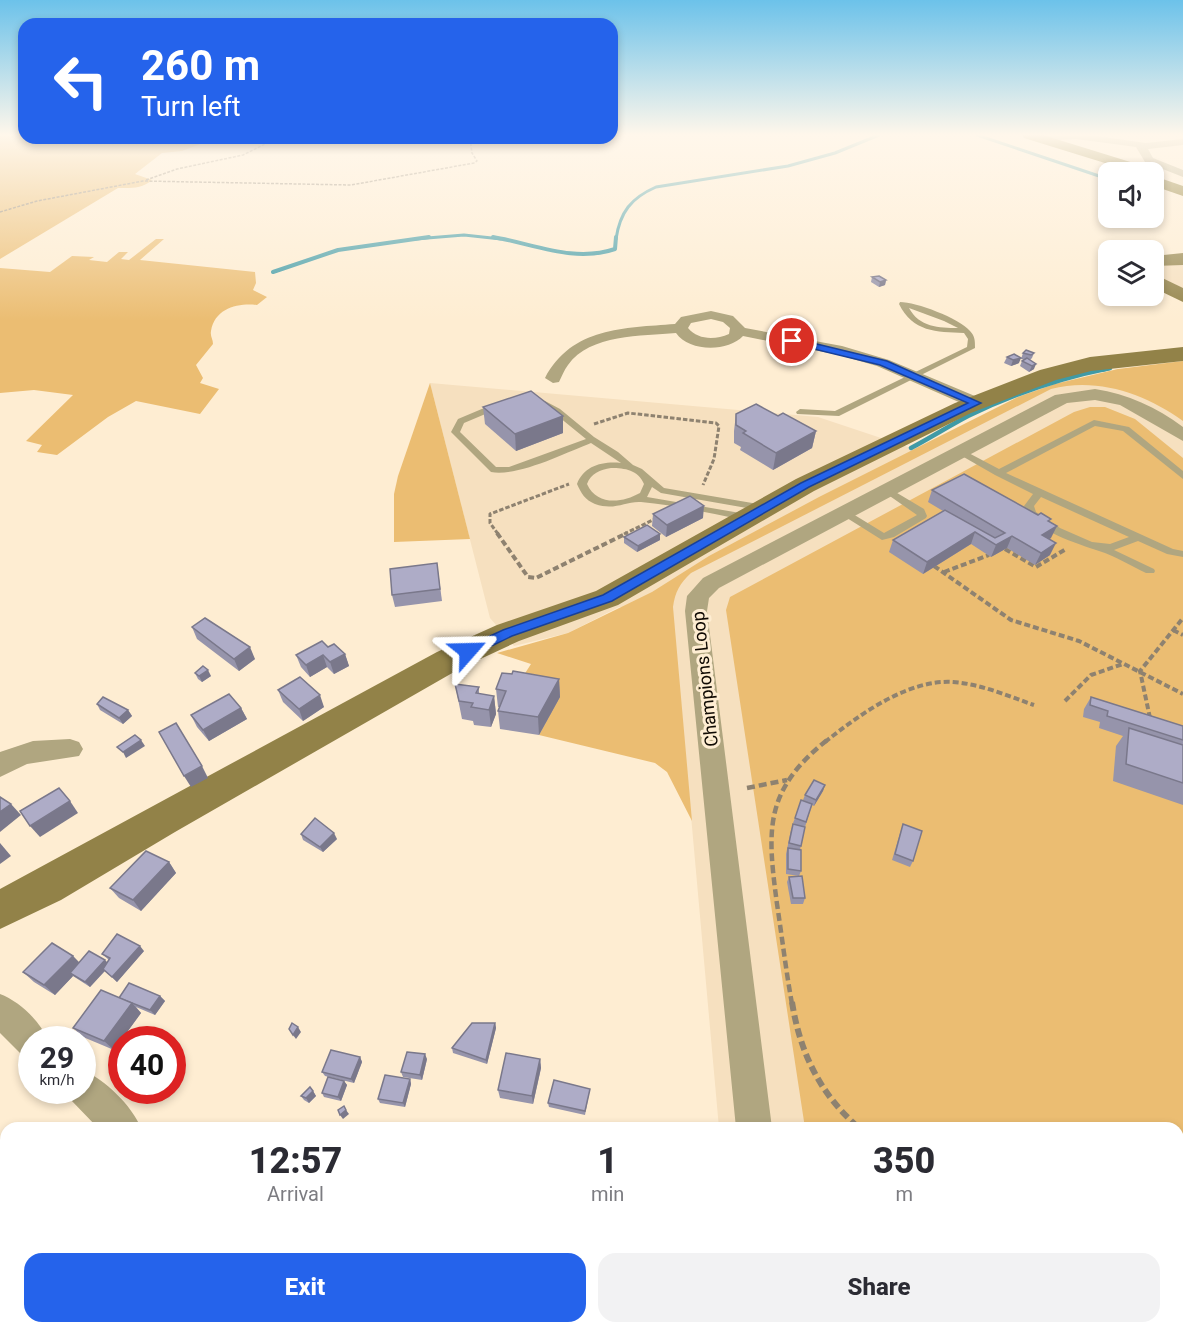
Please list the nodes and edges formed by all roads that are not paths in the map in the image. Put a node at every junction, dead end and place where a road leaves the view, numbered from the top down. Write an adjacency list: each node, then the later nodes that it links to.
1 (1183, 259): 2 (street)
2 (1164, 260)
3 (1164, 286): 4 (street)
4 (1183, 296)
5 (680, 328): 7 (street); 7 (street); 9 (street)
6 (968, 331): 6 (lane); 10 (lane)
7 (737, 333): 10 (street)
8 (1183, 354): 13 (street)
9 (553, 378)
10 (910, 379): 13 (street); 14 (lane)
11 (521, 400): 16 (lane)
12 (506, 402): 16 (lane)
13 (970, 405): 25 (street)
14 (800, 412)
15 (1183, 436): 17 (street, Champions Loop)
16 (592, 440): 18 (lane)
17 (960, 452): 19 (lane); 22 (street, Champions Loop)
18 (629, 466): 21 (lane); 24 (lane)
19 (998, 473): 20 (lane); 23 (lane)
20 (1183, 476)
21 (647, 478): 24 (lane); 25 (lane)
22 (887, 490): 26 (street, Champions Loop); 26 (lane)
23 (1039, 493): 27 (lane); 28 (lane)
24 (638, 499): 25 (lane)
25 (757, 513): 33 (street)
26 (843, 513): 38 (street, Champions Loop)
27 (1138, 537): 28 (lane); 29 (lane)
28 (1102, 548): 30 (lane)
29 (1183, 554)
30 (1150, 571)
31 (70, 749): 32 (street)
32 (0, 766)
33 (0, 910)
34 (0, 1010): 35 (street)
35 (18, 1027)
36 (96, 1101): 37 (street)
37 (117, 1122)
38 (753, 1122)

